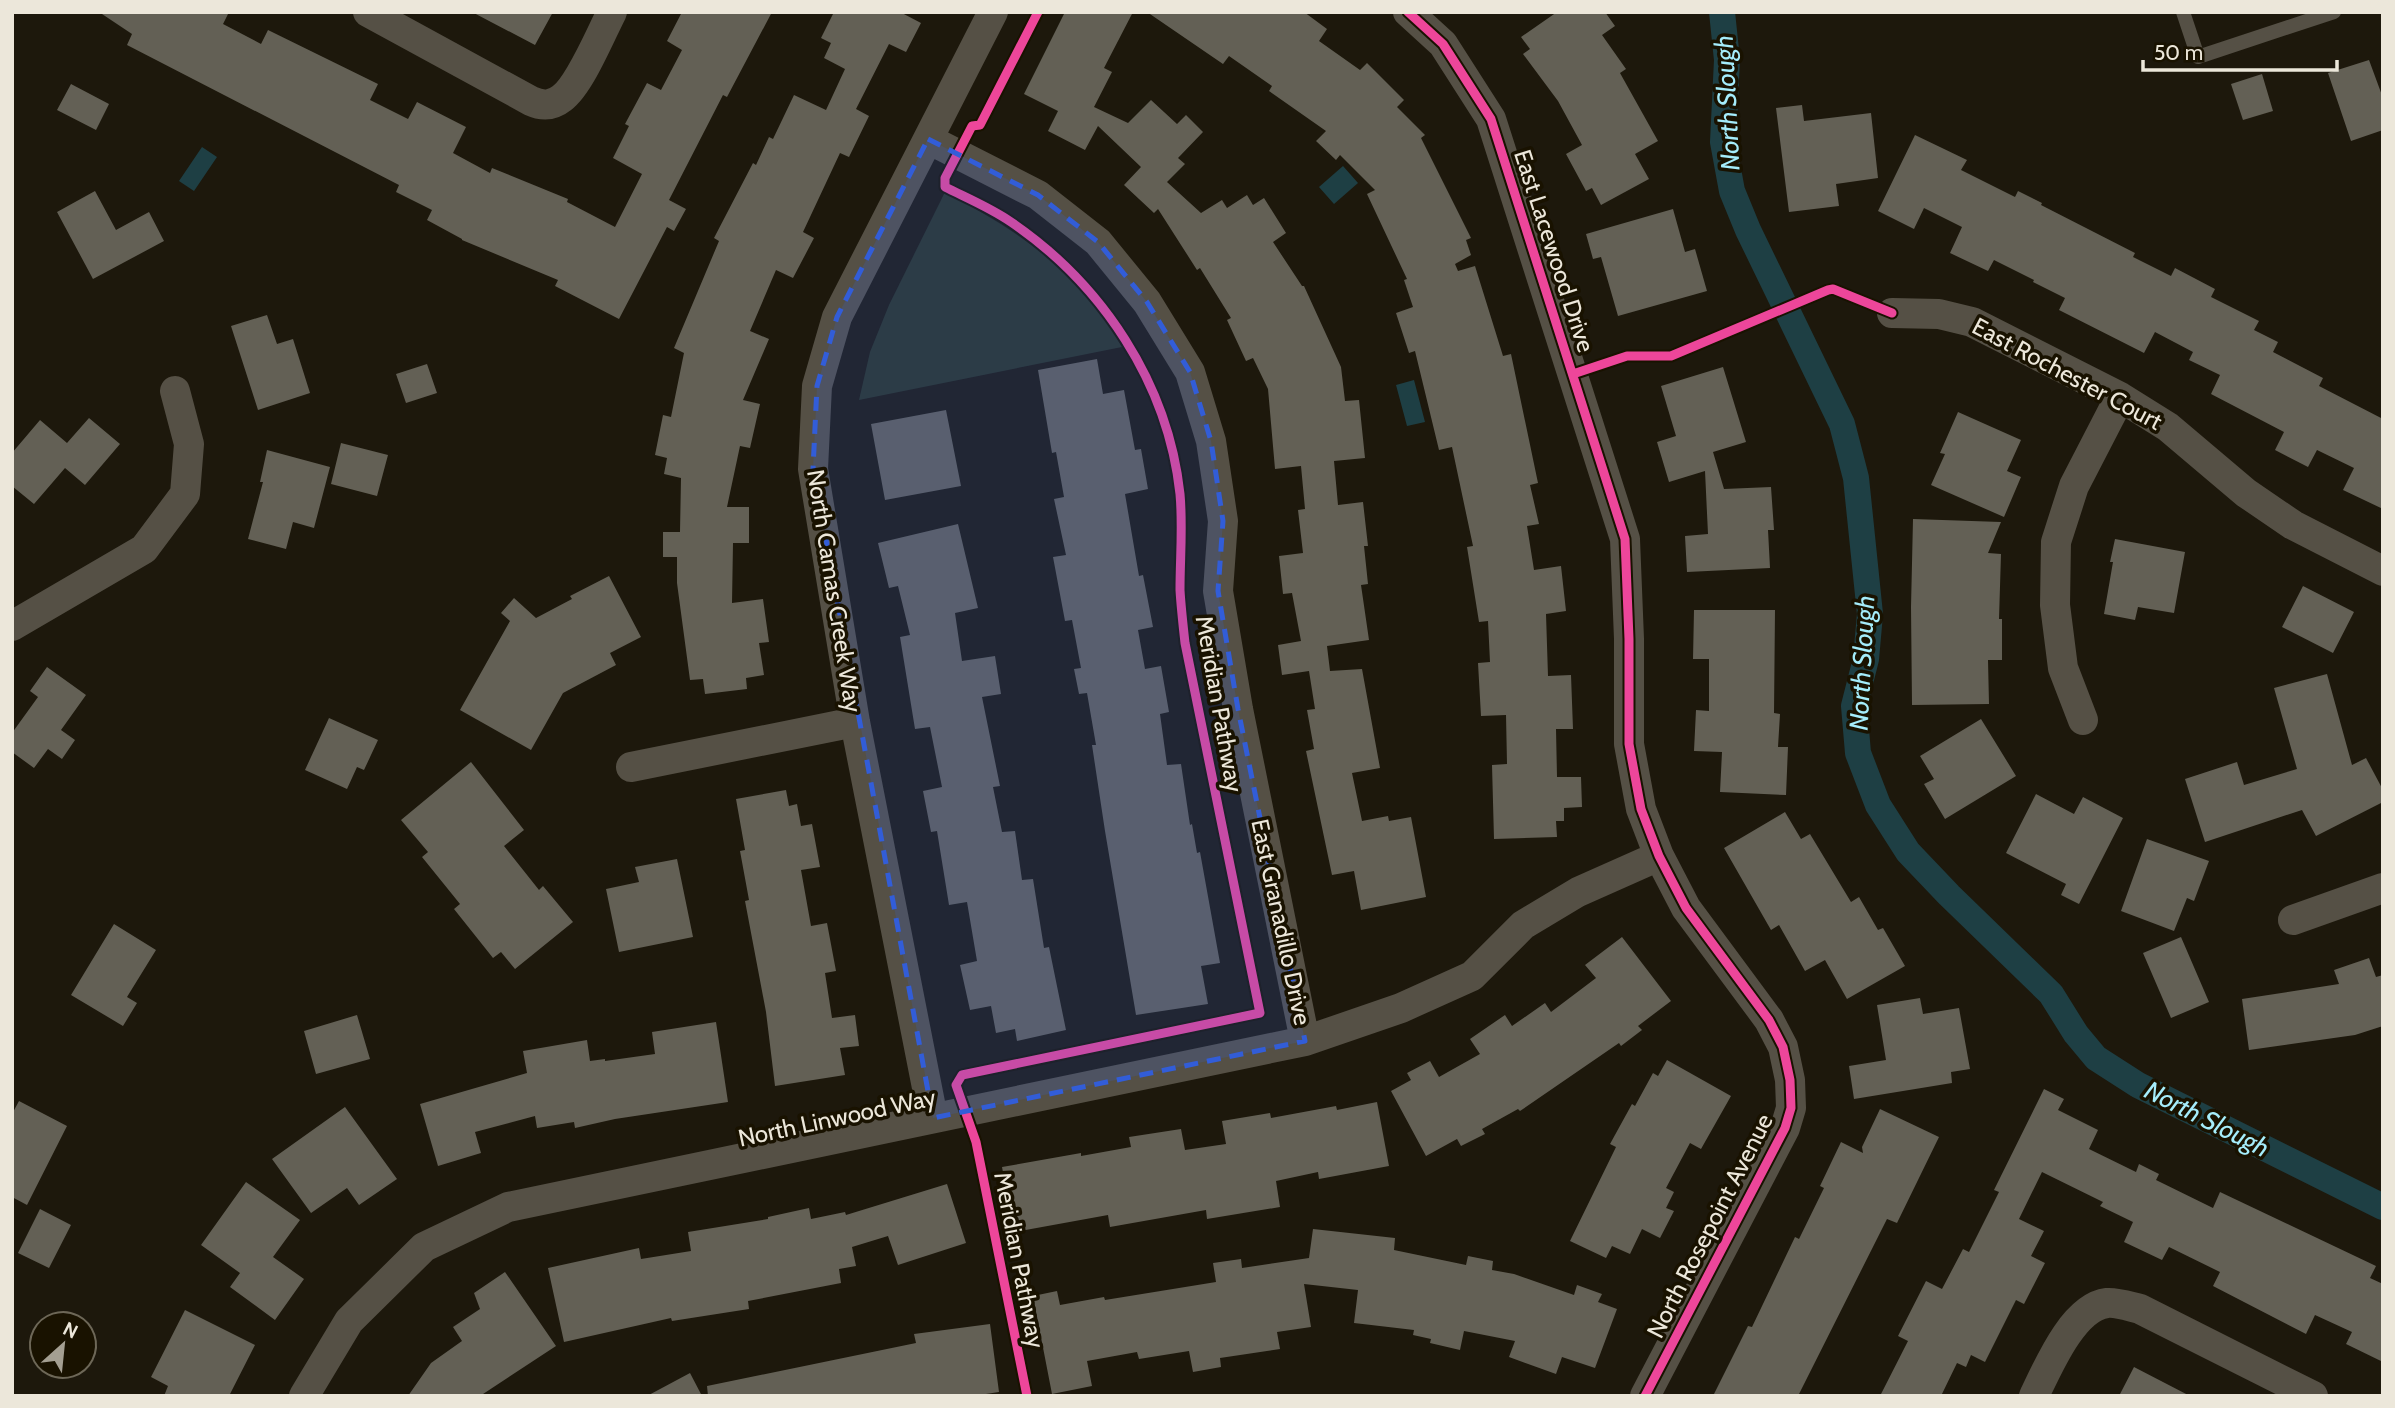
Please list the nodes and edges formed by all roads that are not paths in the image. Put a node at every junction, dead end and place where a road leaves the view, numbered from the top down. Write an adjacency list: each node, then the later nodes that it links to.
1 (368, 12): 2 (street)
2 (612, 12)
3 (993, 12): 7 (street, North Camas Creek Way)
4 (1408, 12): 16 (street, East Lacewood Drive)
5 (2183, 12): 6 (lane)
6 (2334, 12)
7 (928, 139): 14 (street, North Camas Creek Way); 19 (street, East Granadillo Drive)
8 (1892, 313): 10 (street, East Rochester Court)
9 (175, 391): 12 (street)
10 (2120, 397): 11 (street, East Rochester Court); 13 (street)
11 (2383, 571)
12 (12, 626)
13 (2083, 719)
14 (855, 722): 15 (street); 20 (street, North Camas Creek Way)
15 (631, 767)
16 (1659, 856): 19 (street, North Linwood Way); 22 (street, North Rosepoint Avenue)
17 (2383, 888): 18 (street)
18 (2293, 920)
19 (1305, 1041): 20 (street, North Linwood Way)
20 (933, 1118): 21 (street, North Linwood Way)
21 (304, 1396)
22 (1645, 1396)
23 (2034, 1396): 24 (street)
24 (2313, 1396)

